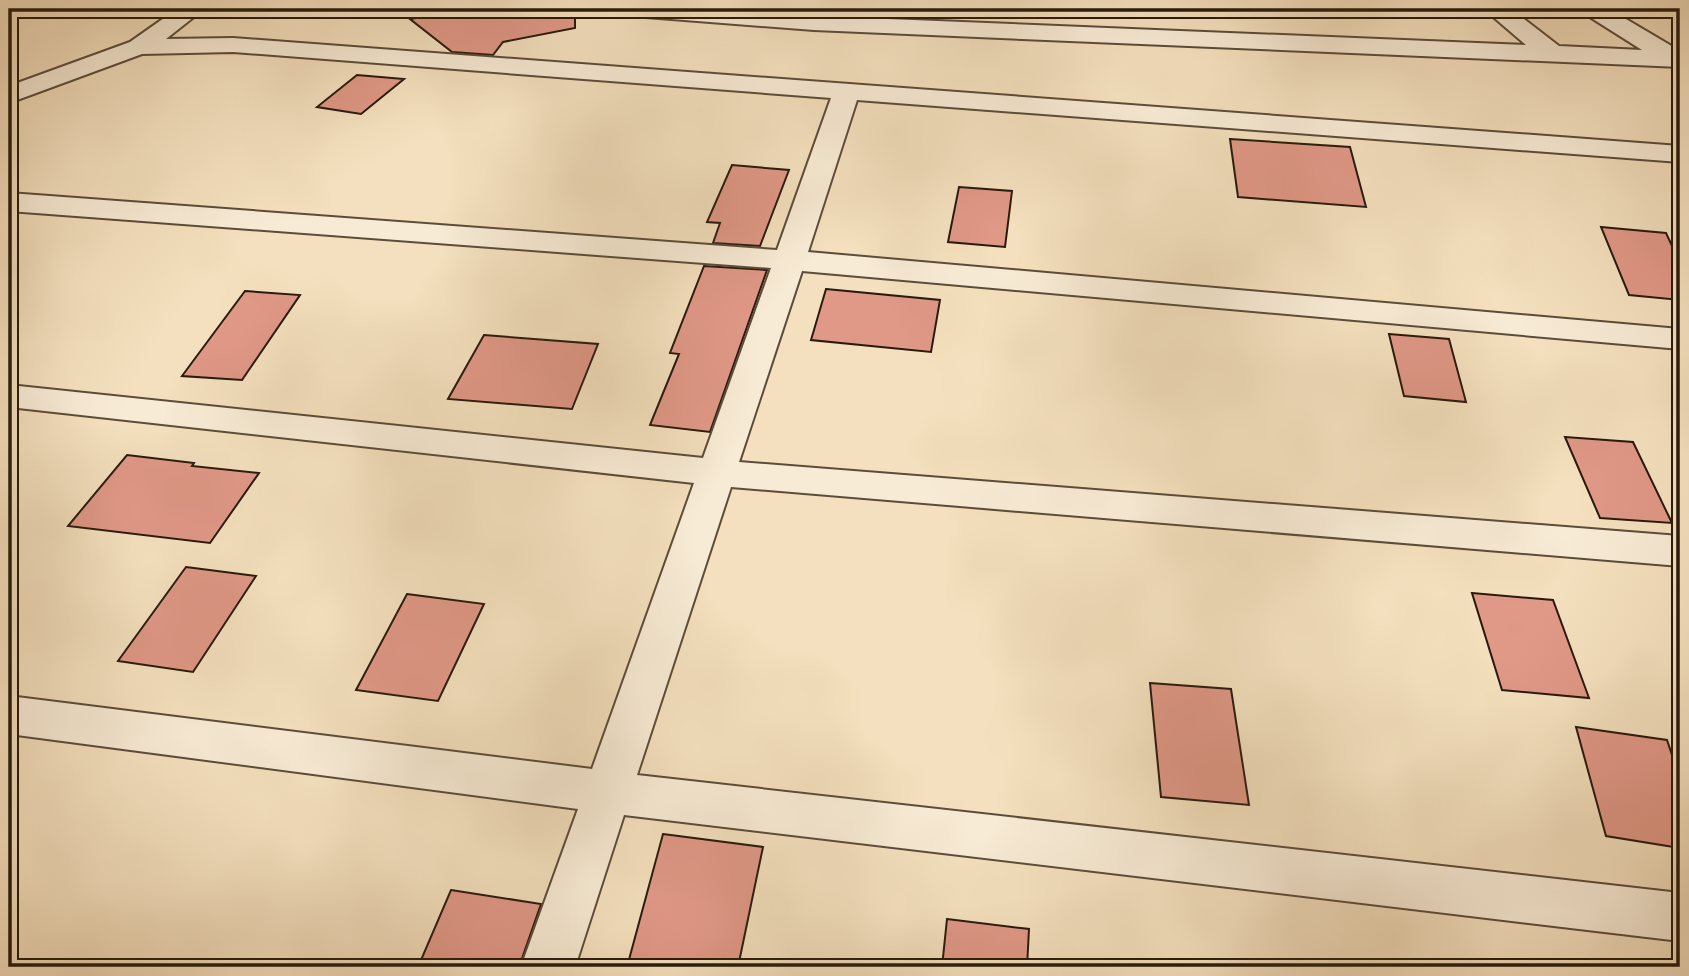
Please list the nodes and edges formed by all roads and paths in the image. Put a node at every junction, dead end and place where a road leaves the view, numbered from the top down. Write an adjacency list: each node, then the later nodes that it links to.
1 (192, 9): 6 (street)
2 (633, 9): 5 (street)
3 (1496, 9): 7 (street)
4 (1595, 9): 8 (street)
5 (816, 16): 7 (street)
6 (139, 47): 9 (street); 10 (street)
7 (1553, 54): 8 (street)
8 (1678, 61)
9 (847, 91): 11 (street); 13 (street)
10 (9, 95)
11 (1680, 155)
12 (9, 202): 13 (street)
13 (789, 260): 14 (street); 16 (street)
14 (1680, 339)
15 (9, 396): 16 (street)
16 (717, 473): 17 (street); 19 (street)
17 (1680, 551)
18 (9, 715): 19 (street)
19 (608, 792): 20 (street); 21 (street)
20 (1680, 917)
21 (548, 967)

